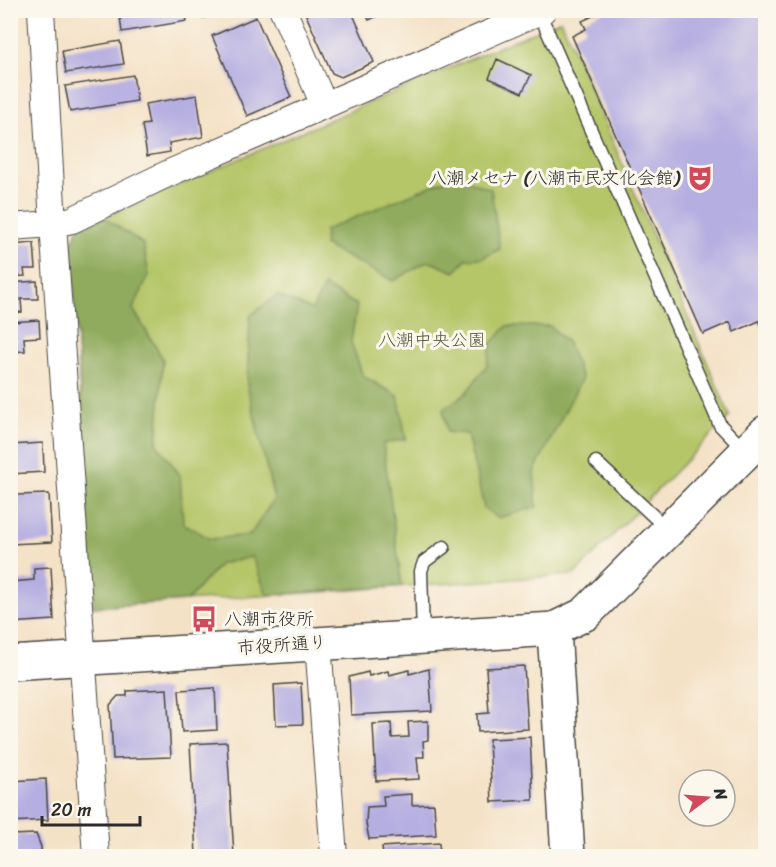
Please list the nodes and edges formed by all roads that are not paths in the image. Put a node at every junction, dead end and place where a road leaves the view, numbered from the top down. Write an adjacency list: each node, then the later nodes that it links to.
1 (41, 10): 5 (street)
2 (283, 10): 4 (street)
3 (536, 12): 4 (street); 7 (lane)
4 (324, 105): 5 (street)
5 (53, 224): 6 (street); 14 (street)
6 (10, 227)
7 (756, 442): 9 (street)
8 (596, 462): 9 (lane)
9 (669, 530): 11 (street)
10 (444, 547): 12 (lane)
11 (554, 629): 12 (street, 市役所通り); 18 (street)
12 (423, 637): 13 (street, 市役所通り)
13 (318, 643): 14 (street, 市役所通り); 17 (street)
14 (84, 659): 15 (street, 市役所通り); 16 (street)
15 (10, 663)
16 (96, 856)
17 (334, 856)
18 (568, 856)

